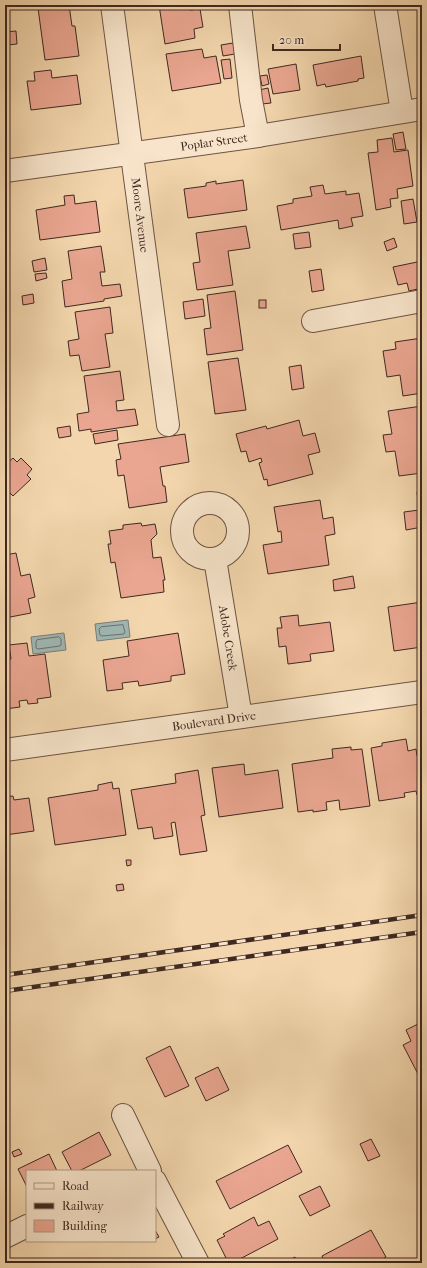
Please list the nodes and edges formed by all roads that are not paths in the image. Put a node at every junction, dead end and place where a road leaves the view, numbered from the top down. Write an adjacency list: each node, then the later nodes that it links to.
1 (112, 5): 6 (street, Moore Avenue)
2 (240, 5): 5 (street)
3 (385, 5): 4 (street)
4 (412, 111): 5 (street, Poplar Street)
5 (258, 136): 6 (street, Poplar Street)
6 (132, 153): 7 (street, Poplar Street); 10 (street, Moore Avenue)
7 (5, 171)
8 (422, 301): 9 (street)
9 (312, 321)
10 (168, 426)
11 (215, 559): 13 (street, Adobe Creek)
12 (422, 692): 13 (street, Boulevard Drive)
13 (241, 717): 14 (street, Boulevard Drive)
14 (5, 750)
15 (123, 1115): 16 (street)
16 (150, 1170)
17 (156, 1183): 20 (street)
18 (26, 1226): 19 (street)
19 (5, 1236)
20 (198, 1263)

